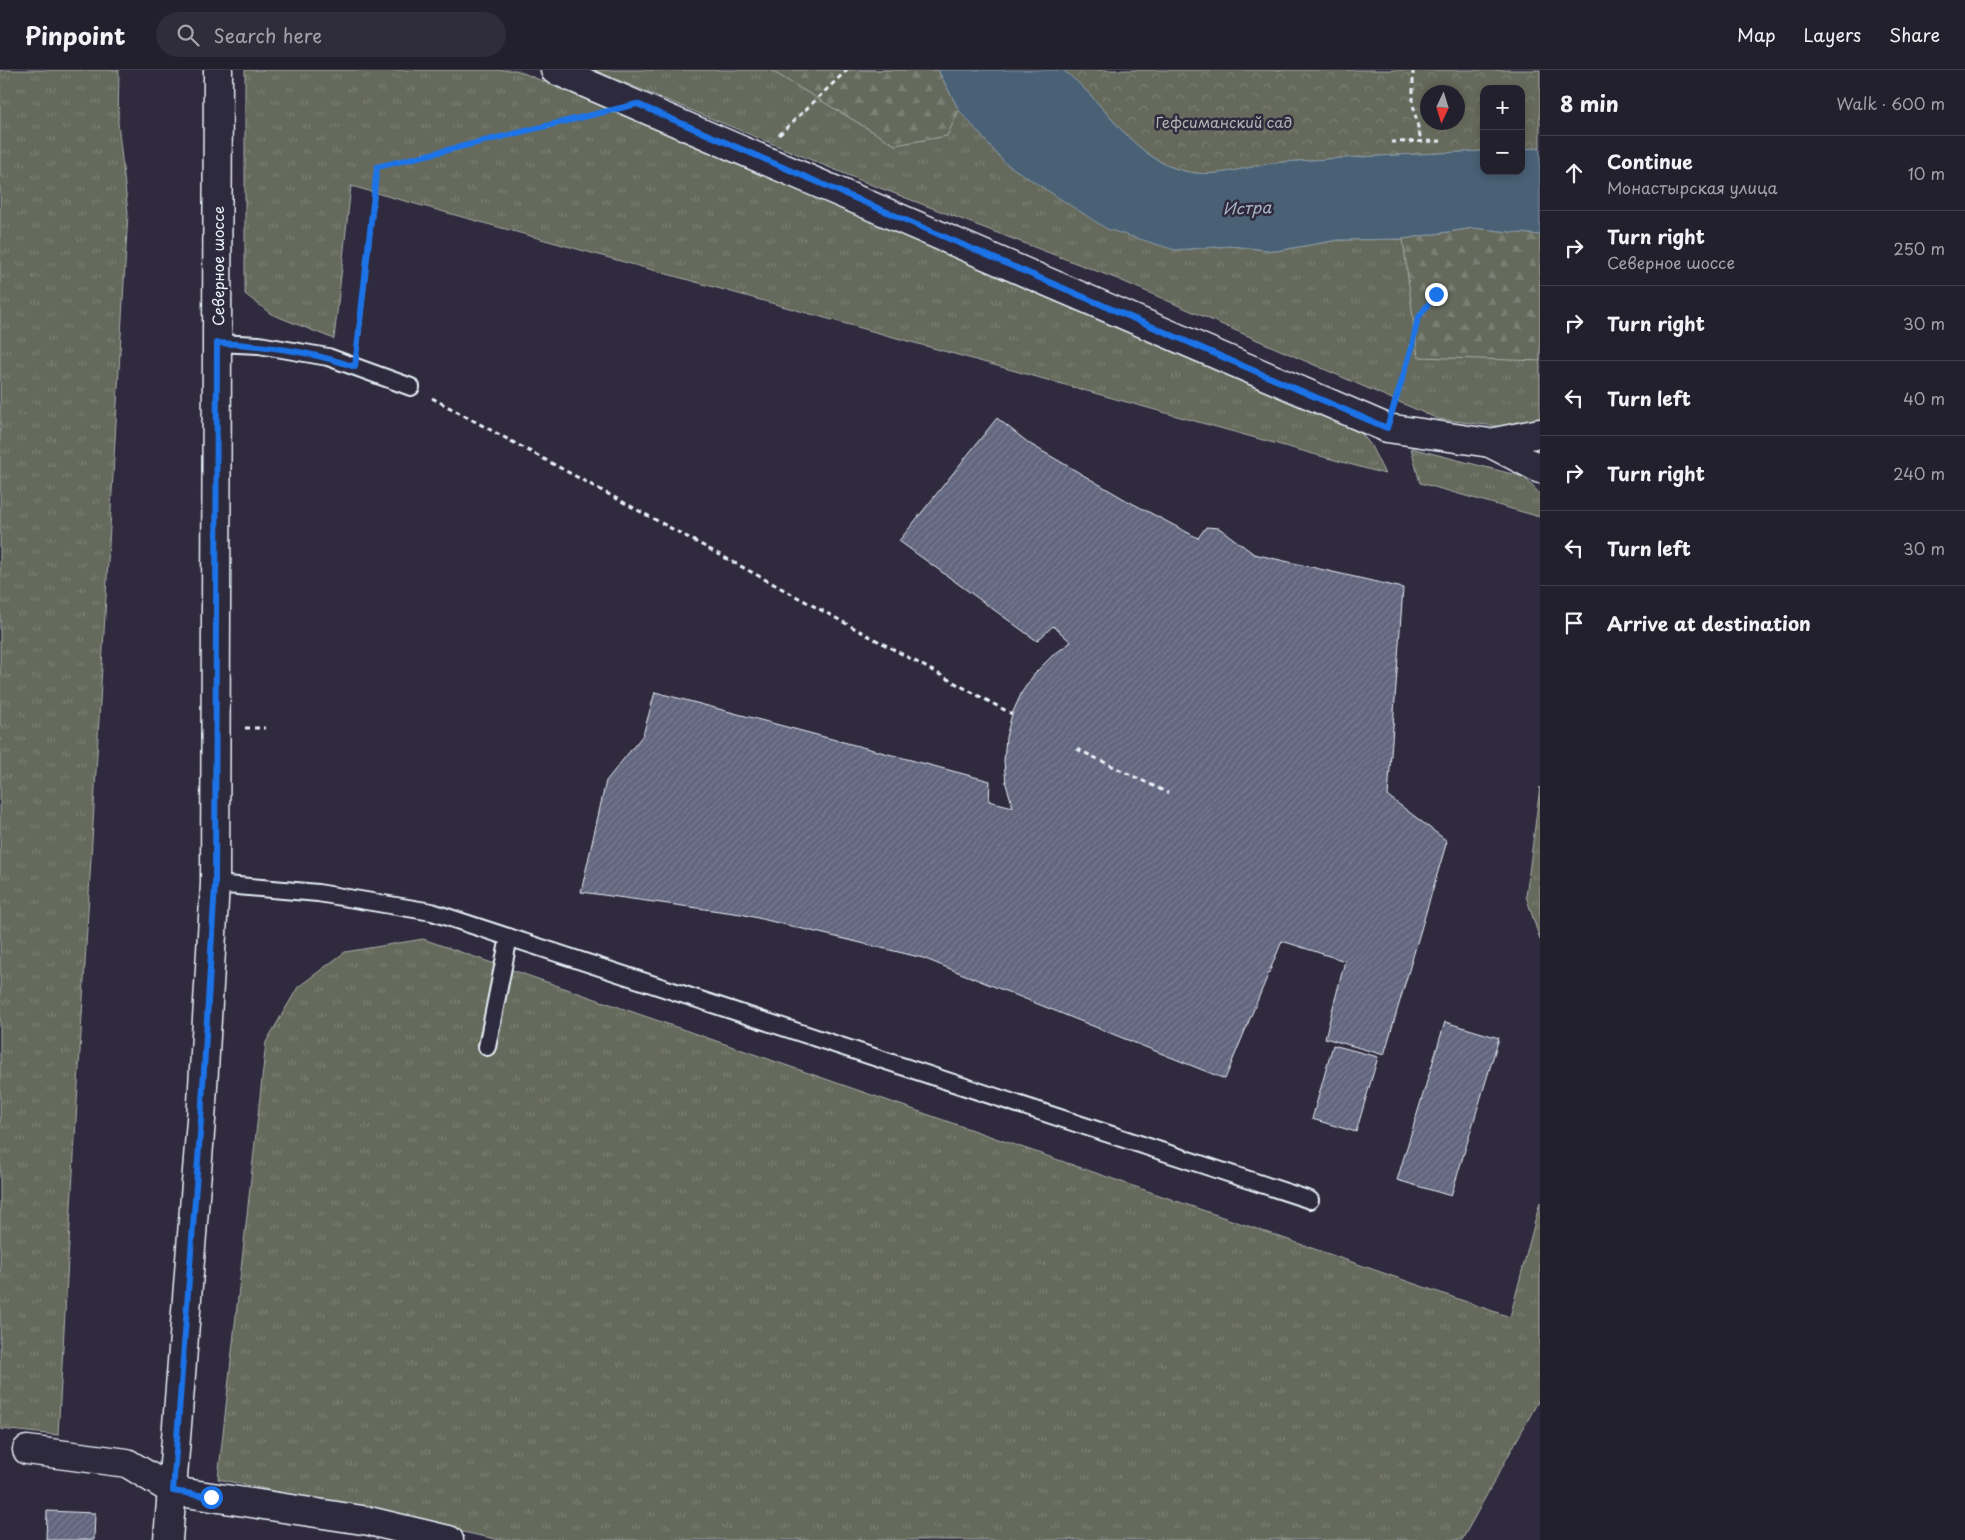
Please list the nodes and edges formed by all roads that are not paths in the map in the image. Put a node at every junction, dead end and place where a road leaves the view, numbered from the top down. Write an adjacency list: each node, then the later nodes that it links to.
1 (218, 70): 3 (street, Северное шоссе)
2 (555, 70): 6 (street)
3 (217, 343): 4 (lane); 8 (street, Северное шоссе)
4 (411, 387)
5 (1540, 433): 6 (street)
6 (1490, 443): 7 (street)
7 (1540, 470)
8 (215, 884): 9 (lane); 13 (street, Северное шоссе)
9 (508, 937): 10 (lane); 11 (lane)
10 (487, 1047)
11 (1310, 1200)
12 (27, 1450): 13 (street)
13 (173, 1491): 14 (street, Северное шоссе); 15 (street)
14 (168, 1540)
15 (449, 1540)

